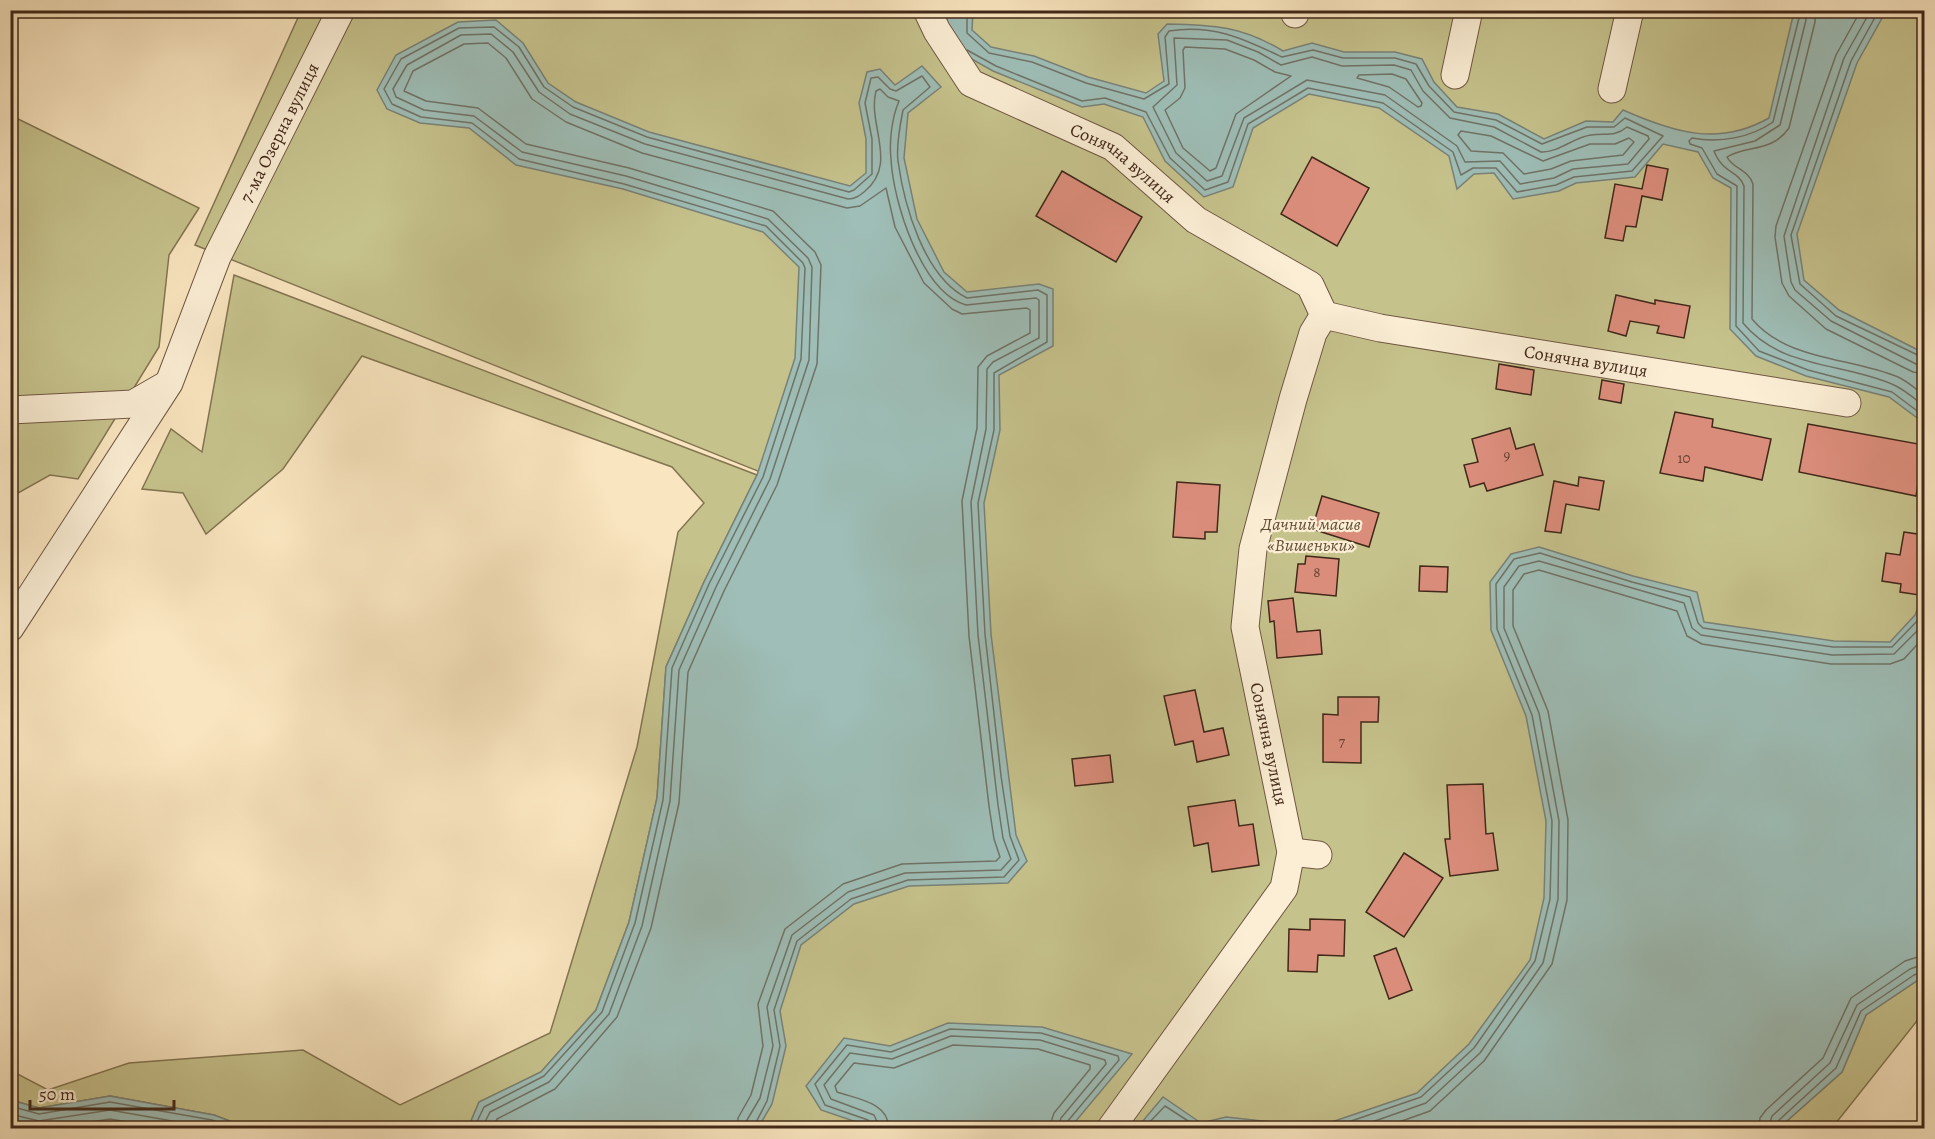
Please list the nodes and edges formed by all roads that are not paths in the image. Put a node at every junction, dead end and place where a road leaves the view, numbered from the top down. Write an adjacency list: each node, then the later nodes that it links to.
1 (340, 10): 8 (street, 7-ма Озерна вулиця)
2 (927, 10): 7 (street, Сонячна вулиця)
3 (1469, 10): 5 (street)
4 (1630, 10): 6 (street)
5 (1455, 75)
6 (1612, 89)
7 (1324, 315): 9 (street, Сонячна вулиця); 12 (street, Сонячна вулиця)
8 (169, 383): 10 (street); 11 (street, 7-ма Озерна вулиця)
9 (1847, 403)
10 (10, 410)
11 (10, 628)
12 (1111, 1128)

